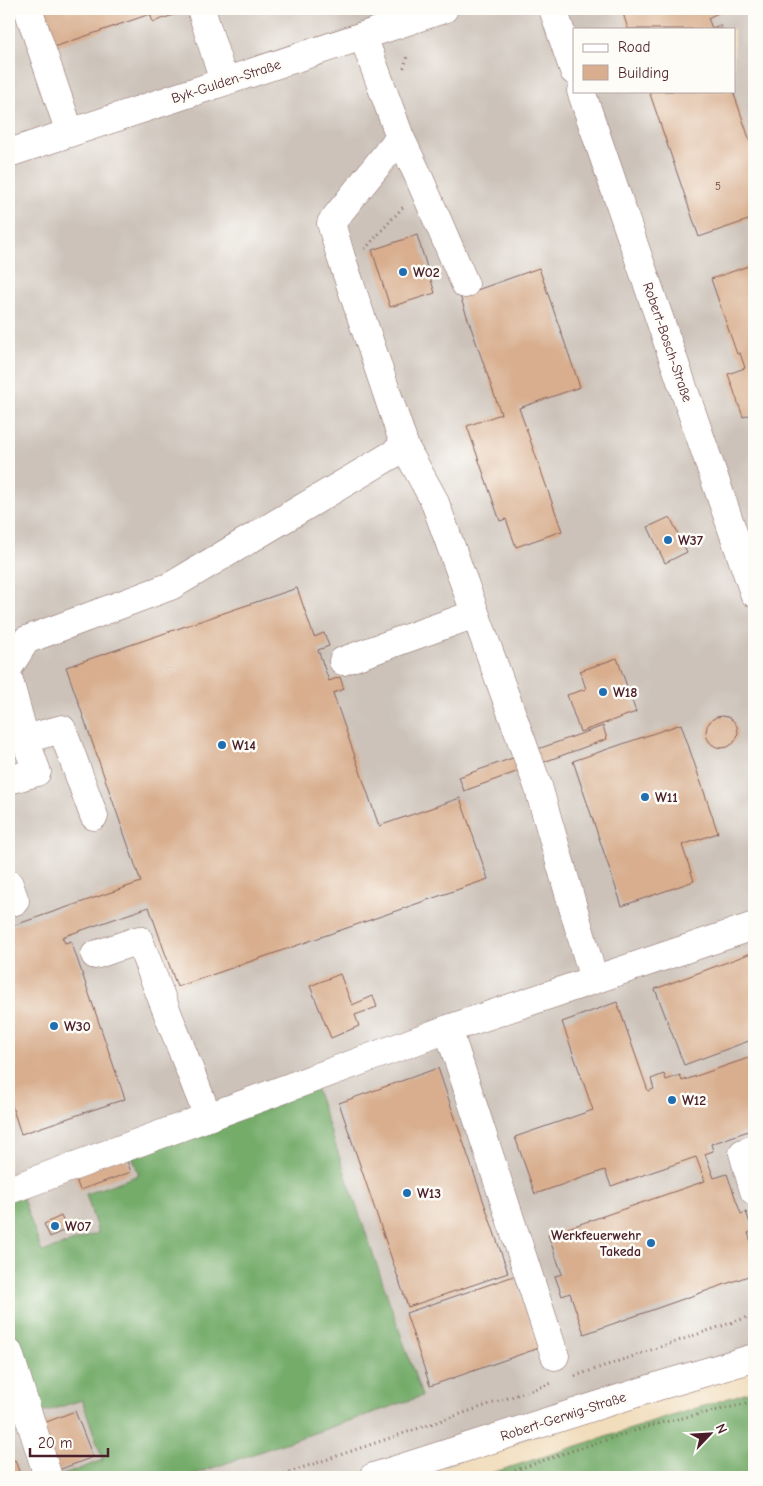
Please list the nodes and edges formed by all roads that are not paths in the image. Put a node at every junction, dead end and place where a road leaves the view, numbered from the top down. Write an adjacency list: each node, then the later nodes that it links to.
1 (28, 9): 9 (street)
2 (201, 9): 7 (street)
3 (444, 9): 5 (street, Byk-Gulden-Straße)
4 (553, 9): 6 (street)
5 (363, 36): 7 (street, Byk-Gulden-Straße); 10 (street)
6 (573, 68)
7 (224, 82): 9 (street, Byk-Gulden-Straße)
8 (581, 92): 14 (street, Robert-Bosch-Straße)
9 (70, 133): 11 (street, Byk-Gulden-Straße)
10 (400, 137): 12 (street); 13 (street)
11 (10, 147)
12 (465, 284)
13 (405, 447): 15 (street); 17 (street)
14 (754, 593)
15 (475, 614): 16 (street); 24 (street)
16 (343, 661)
17 (9, 667)
18 (9, 680): 19 (street)
19 (25, 739): 20 (street); 21 (street)
20 (9, 780)
21 (94, 816)
22 (754, 926): 24 (street)
23 (95, 956): 26 (street)
24 (594, 980): 25 (street)
25 (448, 1029): 26 (street); 32 (street)
26 (208, 1117): 28 (street)
27 (754, 1149): 29 (street)
28 (9, 1190)
29 (754, 1191)
30 (9, 1353): 33 (street)
31 (754, 1358): 34 (street, Robert-Gerwig-Straße)
32 (560, 1372)
33 (48, 1477)
34 (373, 1477)

